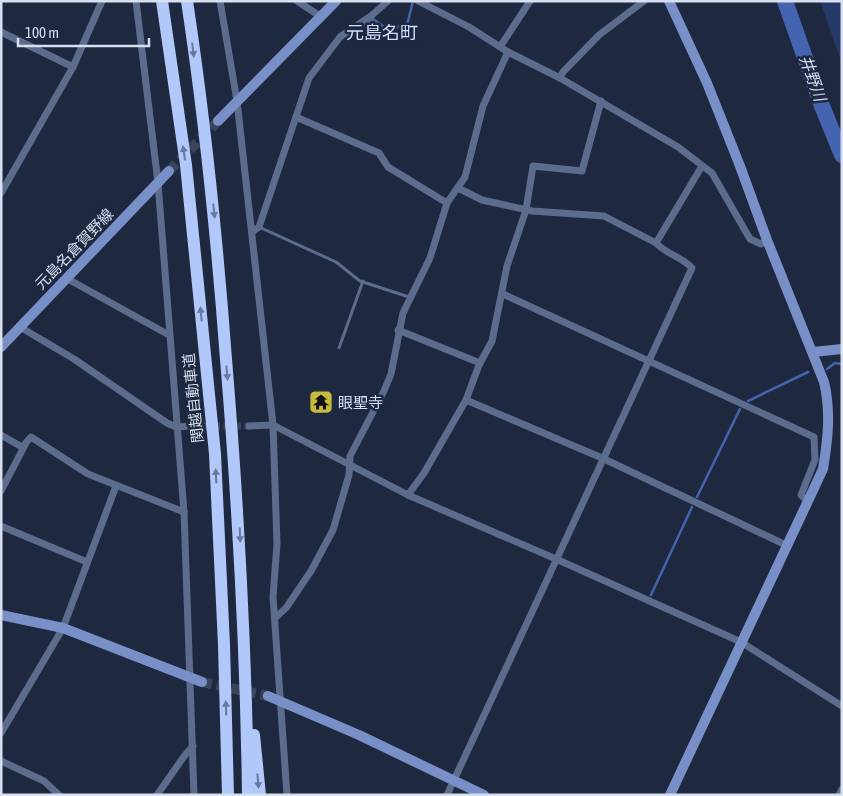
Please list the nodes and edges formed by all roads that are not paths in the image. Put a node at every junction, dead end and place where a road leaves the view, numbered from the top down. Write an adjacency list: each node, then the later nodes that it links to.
1 (102, 1): 17 (street)
2 (136, 1): 25 (street)
3 (162, 1): 83 (highway, 関越自動車道, one-way to 3)
4 (187, 1): 69 (highway, one-way to 69)
5 (220, 1): 19 (street)
6 (297, 1): 13 (street)
7 (336, 1): 13 (street)
8 (388, 1): 21 (street)
9 (418, 1): 15 (street)
10 (530, 1): 15 (street)
11 (644, 1): 18 (street)
12 (669, 1): 32 (street)
13 (320, 16): 19 (street)
14 (1, 32): 17 (street)
15 (500, 47): 16 (street)
16 (508, 52): 18 (street); 26 (street)
17 (73, 67): 27 (street)
18 (560, 78): 20 (street)
19 (237, 101): 22 (street); 31 (street)
20 (601, 101): 23 (street); 29 (street)
21 (296, 117): 28 (street); 30 (street)
22 (218, 121)
23 (702, 166): 32 (street); 33 (street)
24 (169, 172): 25 (street, 元島名倉賀野線)
25 (158, 183): 34 (street, 元島名倉賀野線); 40 (street)
26 (458, 188): 28 (street); 29 (street)
27 (1, 193)
28 (447, 204): 37 (street)
29 (526, 210): 33 (street); 36 (street)
30 (259, 227): 31 (street); 35 (lane)
31 (252, 232): 48 (street)
32 (767, 240): 44 (street)
33 (656, 243): 45 (street)
34 (66, 278): 38 (street, 元島名倉賀野線); 40 (street)
35 (363, 282): 37 (lane); 42 (lane)
36 (503, 294): 45 (street); 46 (street)
37 (410, 298): 39 (street)
38 (20, 328): 41 (street, 元島名倉賀野線); 51 (street)
39 (398, 330): 46 (street); 55 (street)
40 (169, 335): 51 (street)
41 (1, 347)
42 (339, 348)
43 (842, 349): 44 (street)
44 (813, 352): 59 (street)
45 (649, 360): 54 (street); 59 (street)
46 (480, 363): 47 (street)
47 (466, 400): 54 (street); 58 (street)
48 (273, 425): 50 (street); 55 (street); 66 (street)
49 (192, 426): 51 (street)
50 (249, 426)
51 (176, 427): 60 (street)
52 (1, 434): 53 (street)
53 (25, 445): 56 (street); 57 (street)
54 (602, 458): 62 (street); 63 (street)
55 (349, 466): 58 (street); 66 (street)
56 (116, 486): 60 (street); 64 (street)
57 (1, 490)
58 (408, 495): 63 (street)
59 (808, 502): 62 (street)
60 (184, 512): 70 (street)
61 (1, 526): 64 (street)
62 (788, 546): 68 (street)
63 (556, 558): 68 (street); 78 (street)
64 (87, 562): 67 (street)
65 (1, 615): 67 (street)
66 (275, 618): 73 (street)
67 (63, 628): 70 (street); 75 (street)
68 (741, 642): 74 (street); 89 (street)
69 (244, 645): 84 (highway); 85 (highway, one-way to 85)
70 (190, 678): 71 (street); 76 (street)
71 (202, 682)
72 (268, 696): 73 (street)
73 (282, 700): 78 (street); 86 (street)
74 (842, 706)
75 (1, 733)
76 (193, 746): 81 (street); 82 (street)
77 (1, 761): 80 (street)
78 (454, 780): 87 (street); 88 (street)
79 (842, 789): 90 (street)
80 (59, 795)
81 (157, 795)
82 (194, 795)
83 (226, 795)
84 (248, 795)
85 (260, 795)
86 (287, 795)
87 (446, 795)
88 (484, 795)
89 (670, 795)
90 (839, 795)

